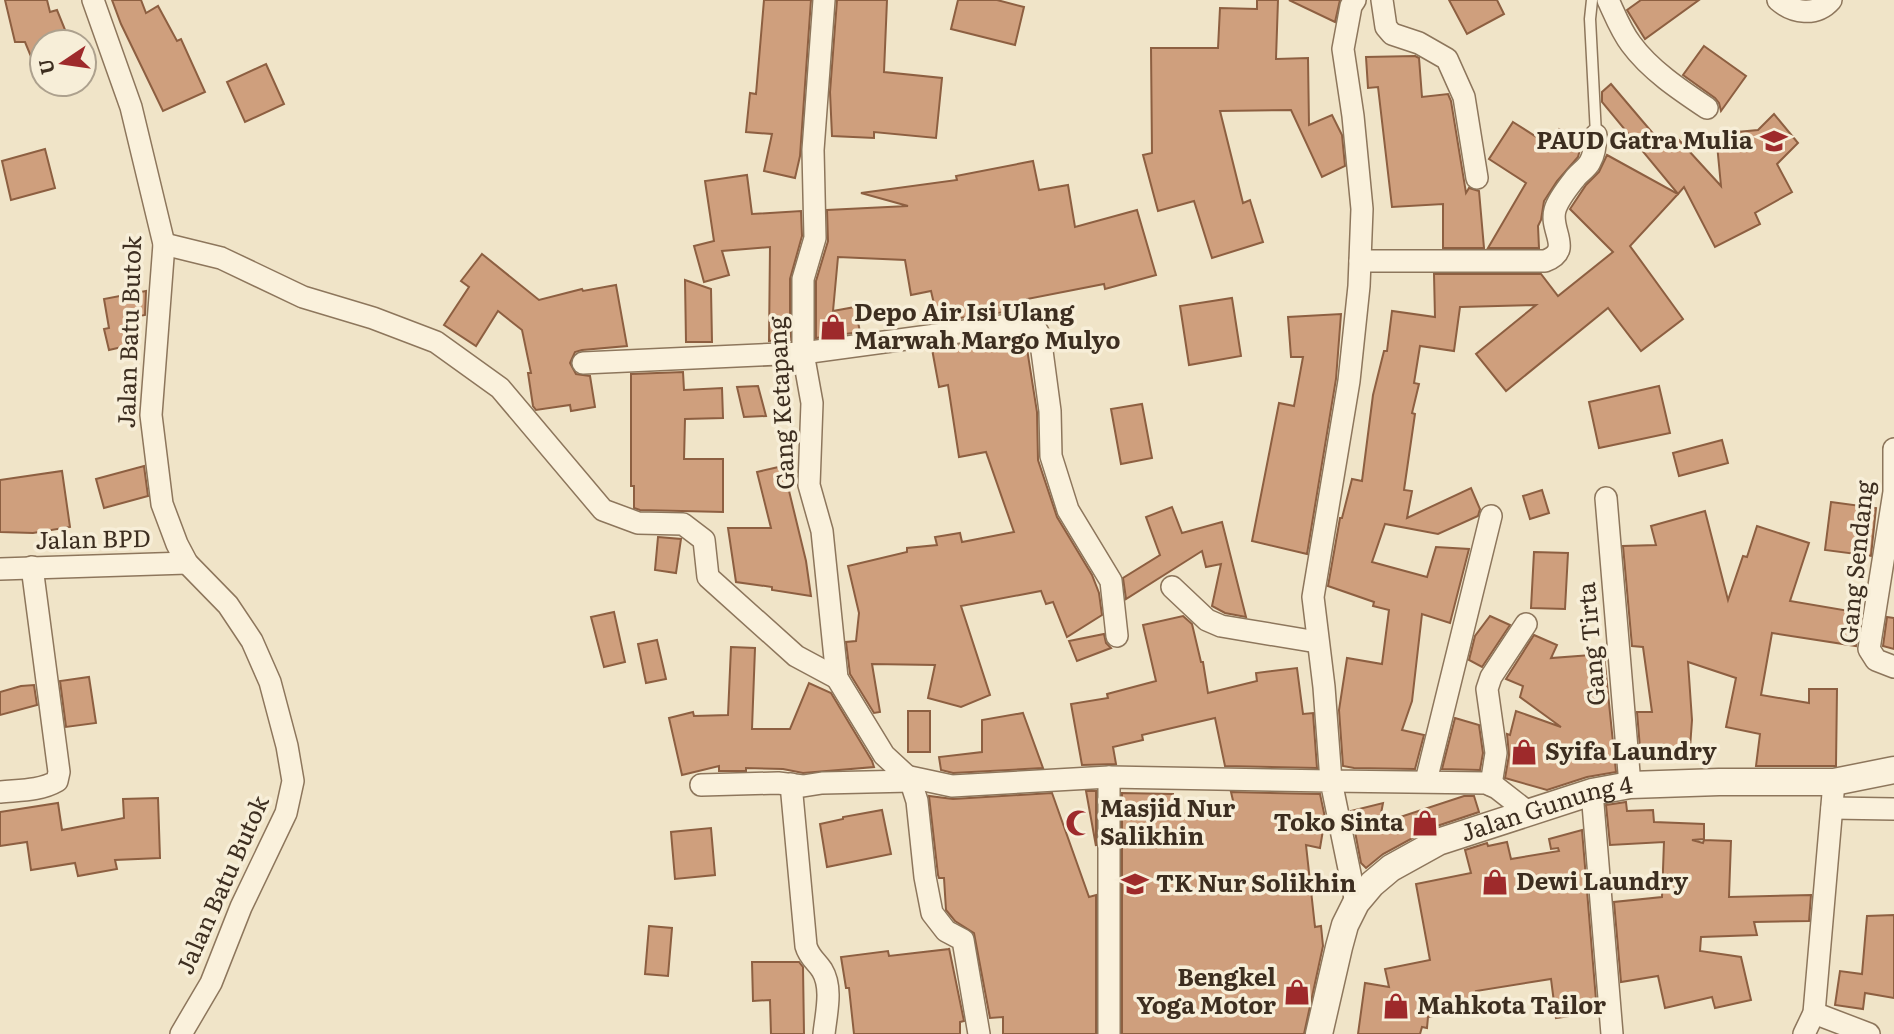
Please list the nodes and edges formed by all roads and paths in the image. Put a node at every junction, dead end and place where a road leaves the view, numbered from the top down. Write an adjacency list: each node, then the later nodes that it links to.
1 (93, 0): 12 (street, Jalan Batu Butok)
2 (824, 0): 14 (street, Gang Ketapang)
3 (1355, 0): 13 (street)
4 (1382, 0): 11 (street)
5 (1592, 0): 10 (lane)
6 (1608, 0): 9 (street)
7 (1778, 0): 8 (street)
8 (1831, 0)
9 (1707, 107)
10 (1596, 135): 13 (street)
11 (1477, 178)
12 (164, 244): 20 (street, Jalan Batu Butok); 28 (street)
13 (1360, 261): 26 (street)
14 (803, 353): 15 (street); 25 (street); 28 (street, Gang Ketapang)
15 (583, 363)
16 (1894, 449): 17 (street, Gang Sendang)
17 (1894, 492): 27 (street, Gang Sendang)
18 (1606, 498): 37 (street, Gang Tirta)
19 (1491, 516): 33 (street)
20 (187, 563): 21 (street, Jalan BPD); 45 (street, Jalan Batu Butok)
21 (32, 567): 22 (street, Jalan BPD); 38 (street)
22 (0, 569)
23 (1172, 587): 26 (street)
24 (1526, 624): 36 (street)
25 (1117, 636)
26 (1317, 642): 32 (street)
27 (1894, 667)
28 (837, 678): 31 (street, Gang Ketapang)
29 (1894, 770): 40 (street, Jalan Gunung 4)
30 (1109, 778): 31 (street); 32 (street); 48 (street)
31 (911, 780): 34 (street); 47 (street)
32 (1331, 780): 33 (street); 43 (street)
33 (1426, 781): 36 (street)
34 (791, 784): 35 (street); 46 (street)
35 (701, 785)
36 (1491, 785): 42 (street)
37 (1630, 785): 39 (street, Jalan Gunung 4); 40 (street, Jalan Gunung 4)
38 (0, 792)
39 (1592, 792): 42 (street, Jalan Gunung 4); 50 (street)
40 (1833, 795): 41 (street); 44 (street)
41 (1894, 809)
42 (1529, 813): 43 (street, Jalan Gunung 4)
43 (1356, 903): 49 (street, Jalan Gunung 4)
44 (1814, 1013): 51 (street); 52 (street)
45 (185, 1030)
46 (824, 1034)
47 (979, 1034)
48 (1110, 1034)
49 (1319, 1034)
50 (1612, 1034)
51 (1804, 1034)
52 (1869, 1034)

